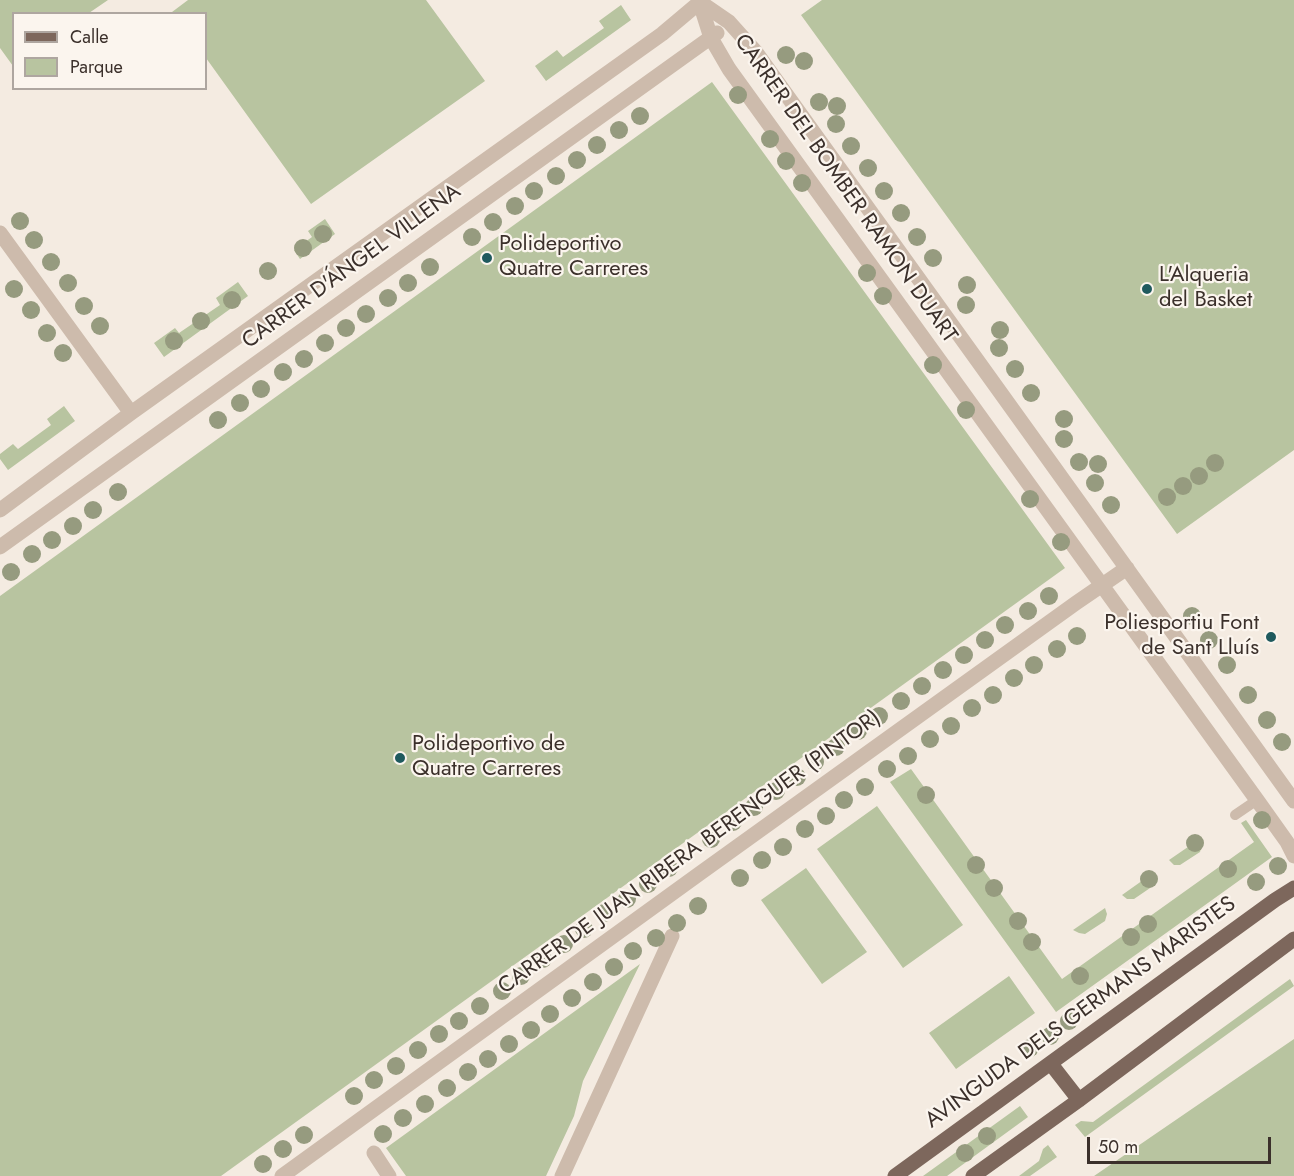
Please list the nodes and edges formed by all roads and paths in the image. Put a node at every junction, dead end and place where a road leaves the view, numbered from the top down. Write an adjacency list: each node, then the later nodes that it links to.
1 (700, 1): 2 (street, CARRER DEL BOMBER RAMON DUART); 3 (street, CARRER DEL BOMBER RAMON DUART); 5 (street, CARRER D'ÁNGEL VILLENA)
2 (729, 22): 3 (street, CARRER D'ÁNGEL VILLENA); 8 (street, CARRER DEL BOMBER RAMON DUART)
3 (711, 38): 7 (street, CARRER D'ÁNGEL VILLENA); 9 (street, CARRER DEL BOMBER RAMON DUART)
4 (0, 232): 5 (street)
5 (131, 413): 6 (street, CARRER D'ÁNGEL VILLENA)
6 (0, 510)
7 (0, 547)
8 (1127, 568): 9 (street, CARRER DE JUAN RIBERA BERENGUER (PINTOR)); 11 (street, CARRER DEL BOMBER RAMON DUART)
9 (1102, 585): 10 (street, CARRER DEL BOMBER RAMON DUART); 20 (street, CARRER DE JUAN RIBERA BERENGUER (PINTOR))
10 (1257, 800): 12 (lane); 13 (street, CARRER DEL BOMBER RAMON DUART)
11 (1294, 801)
12 (1235, 815)
13 (1294, 856)
14 (1294, 888): 17 (main road, AVINGUDA DELS GERMANS MARISTES)
15 (672, 936): 22 (street)
16 (1294, 939): 18 (main road)
17 (1051, 1064): 18 (main road); 23 (main road, AVINGUDA DELS GERMANS MARISTES)
18 (1079, 1100): 24 (main road)
19 (374, 1153): 21 (street)
20 (282, 1176)
21 (390, 1176)
22 (561, 1176)
23 (895, 1176)
24 (973, 1176)

